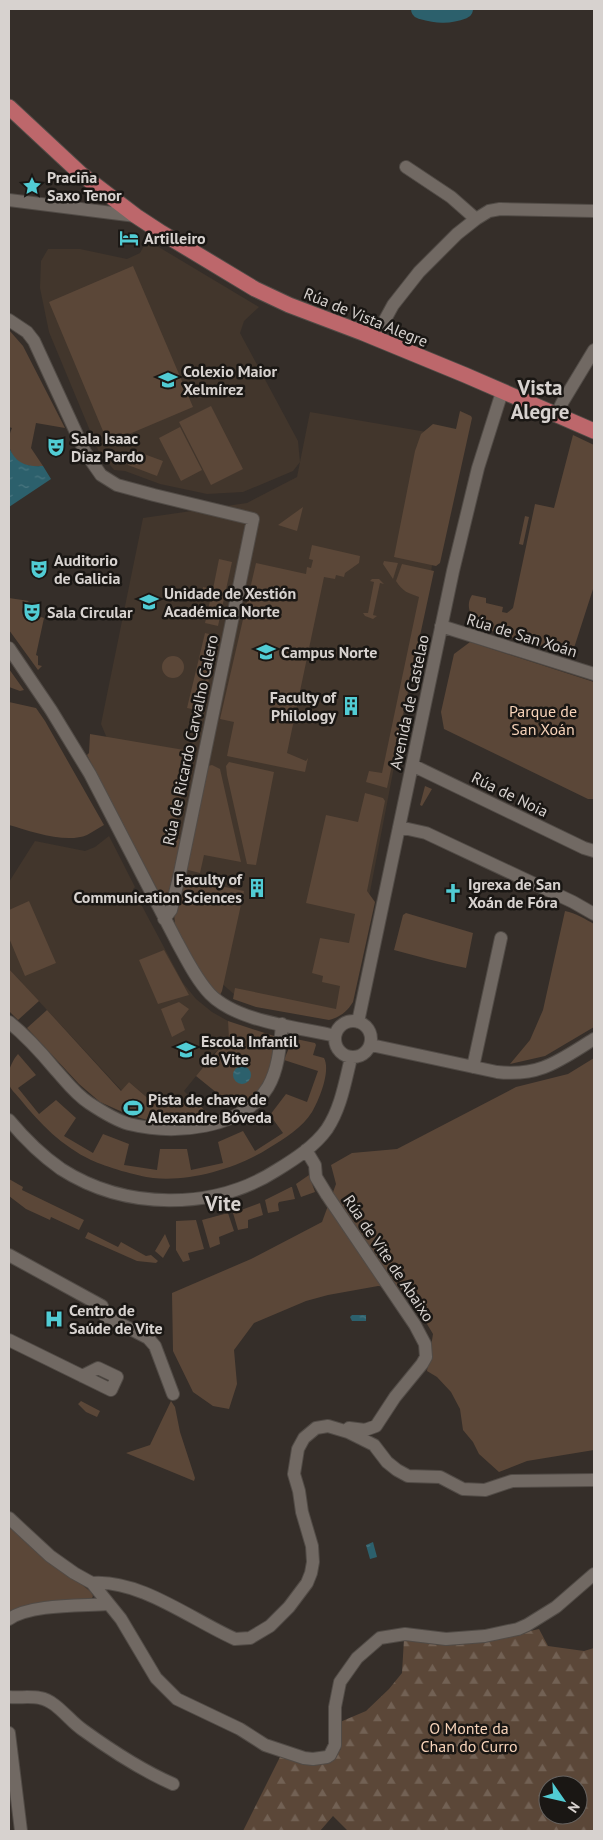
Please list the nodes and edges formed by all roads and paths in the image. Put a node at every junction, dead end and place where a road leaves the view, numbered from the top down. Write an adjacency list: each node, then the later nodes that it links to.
1 (9, 107): 5 (main road, Rúa de Vista Alegre)
2 (406, 167): 6 (street)
3 (9, 200): 5 (street, Rúa de Vista Alegre)
4 (594, 211): 6 (street)
5 (136, 216): 8 (main road, Rúa de Vista Alegre)
6 (476, 219): 8 (street)
7 (9, 320): 20 (street, Rúa de Ricardo Carvalho Calero)
8 (375, 338): 10 (main road, Rúa de Vista Alegre)
9 (594, 350): 11 (street)
10 (502, 392): 11 (main road, Rúa de Vista Alegre); 13 (street, Avenida de Castelao)
11 (556, 416): 12 (main road, Rúa de Vista Alegre)
12 (594, 431)
13 (441, 626): 15 (street, Rúa de San Xoán); 16 (street, Avenida de Castelao)
14 (9, 648): 20 (street)
15 (594, 674)
16 (412, 765): 17 (street, Avenida de Castelao); 18 (street, Rúa de Noia)
17 (399, 827): 19 (street); 23 (street, Avenida de Castelao)
18 (594, 851)
19 (594, 914)
20 (164, 919): 24 (street)
21 (501, 938): 29 (street)
22 (9, 1022): 24 (street)
23 (358, 1022): 25 (street); 27 (street)
24 (282, 1024): 25 (street)
25 (335, 1036): 28 (street)
26 (594, 1039): 29 (street)
27 (371, 1045): 28 (street); 29 (street)
28 (351, 1058): 31 (street)
29 (474, 1067)
30 (9, 1120): 31 (street)
31 (306, 1150): 36 (street, Rúa de Vite de Abaixo)
32 (9, 1255): 35 (street)
33 (9, 1340): 34 (street)
34 (82, 1376)
35 (173, 1394)
36 (340, 1430): 37 (street, Rúa de Vite de Abaixo); 40 (street, Rúa de Vite de Abaixo)
37 (594, 1480)
38 (9, 1518): 40 (street)
39 (594, 1574): 41 (street)
40 (92, 1583): 41 (street)
41 (108, 1604): 42 (street)
42 (9, 1619)
43 (9, 1697): 46 (street)
44 (9, 1733): 45 (street)
45 (10, 1758): 47 (street)
46 (174, 1784)
47 (21, 1831)

